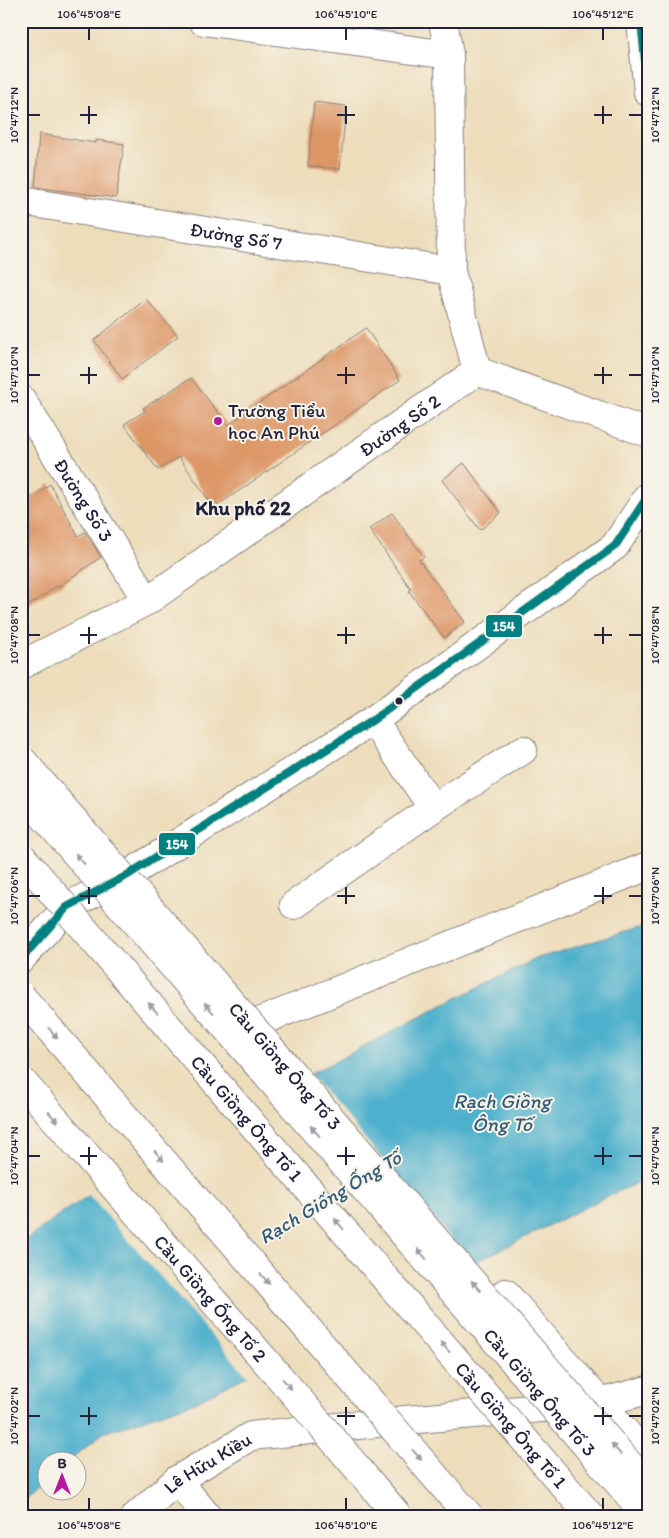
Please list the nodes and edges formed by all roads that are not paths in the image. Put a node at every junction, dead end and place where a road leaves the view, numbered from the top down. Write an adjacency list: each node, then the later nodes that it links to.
1 (204, 21): 4 (street)
2 (444, 21): 4 (street)
3 (641, 21): 5 (street)
4 (449, 54): 7 (street)
5 (648, 92)
6 (21, 201): 7 (street, Đường Số 7)
7 (451, 271): 8 (street)
8 (476, 371): 10 (street); 12 (street, Đường Số 2)
9 (21, 399): 12 (street, Đường Số 3)
10 (648, 433)
11 (648, 496): 14 (street)
12 (147, 601): 13 (street, Đường Số 2)
13 (21, 665)
14 (373, 720): 18 (street); 21 (street)
15 (523, 750): 18 (street)
16 (21, 757): 21 (street); 31 (street, Cầu Giồng Ông Tố 3, one-way to 16, bridge)
17 (21, 790): 37 (street, Cầu Giồng Ông Tố 3, one-way to 17, bridge)
18 (432, 808): 22 (street)
19 (21, 856): 36 (street, Cầu Giồng Ông Tố 1, one-way to 19, bridge)
20 (648, 866): 21 (street)
21 (126, 876): 23 (street)
22 (294, 905)
23 (21, 959)
24 (21, 996): 35 (street, one-way to 35, bridge)
25 (21, 1080): 34 (street, Cầu Giồng Ống Tố 2, one-way to 34, bridge)
26 (505, 1293): 28 (street)
27 (648, 1390): 28 (street, Lê Hữu Kiều)
28 (599, 1403): 29 (street); 30 (street, Lê Hữu Kiều)
29 (648, 1458)
30 (177, 1480): 32 (street, Lê Hữu Kiều); 33 (street)
31 (648, 1486)
32 (135, 1517)
33 (208, 1517)
34 (399, 1517)
35 (470, 1517)
36 (591, 1517)
37 (648, 1517)

